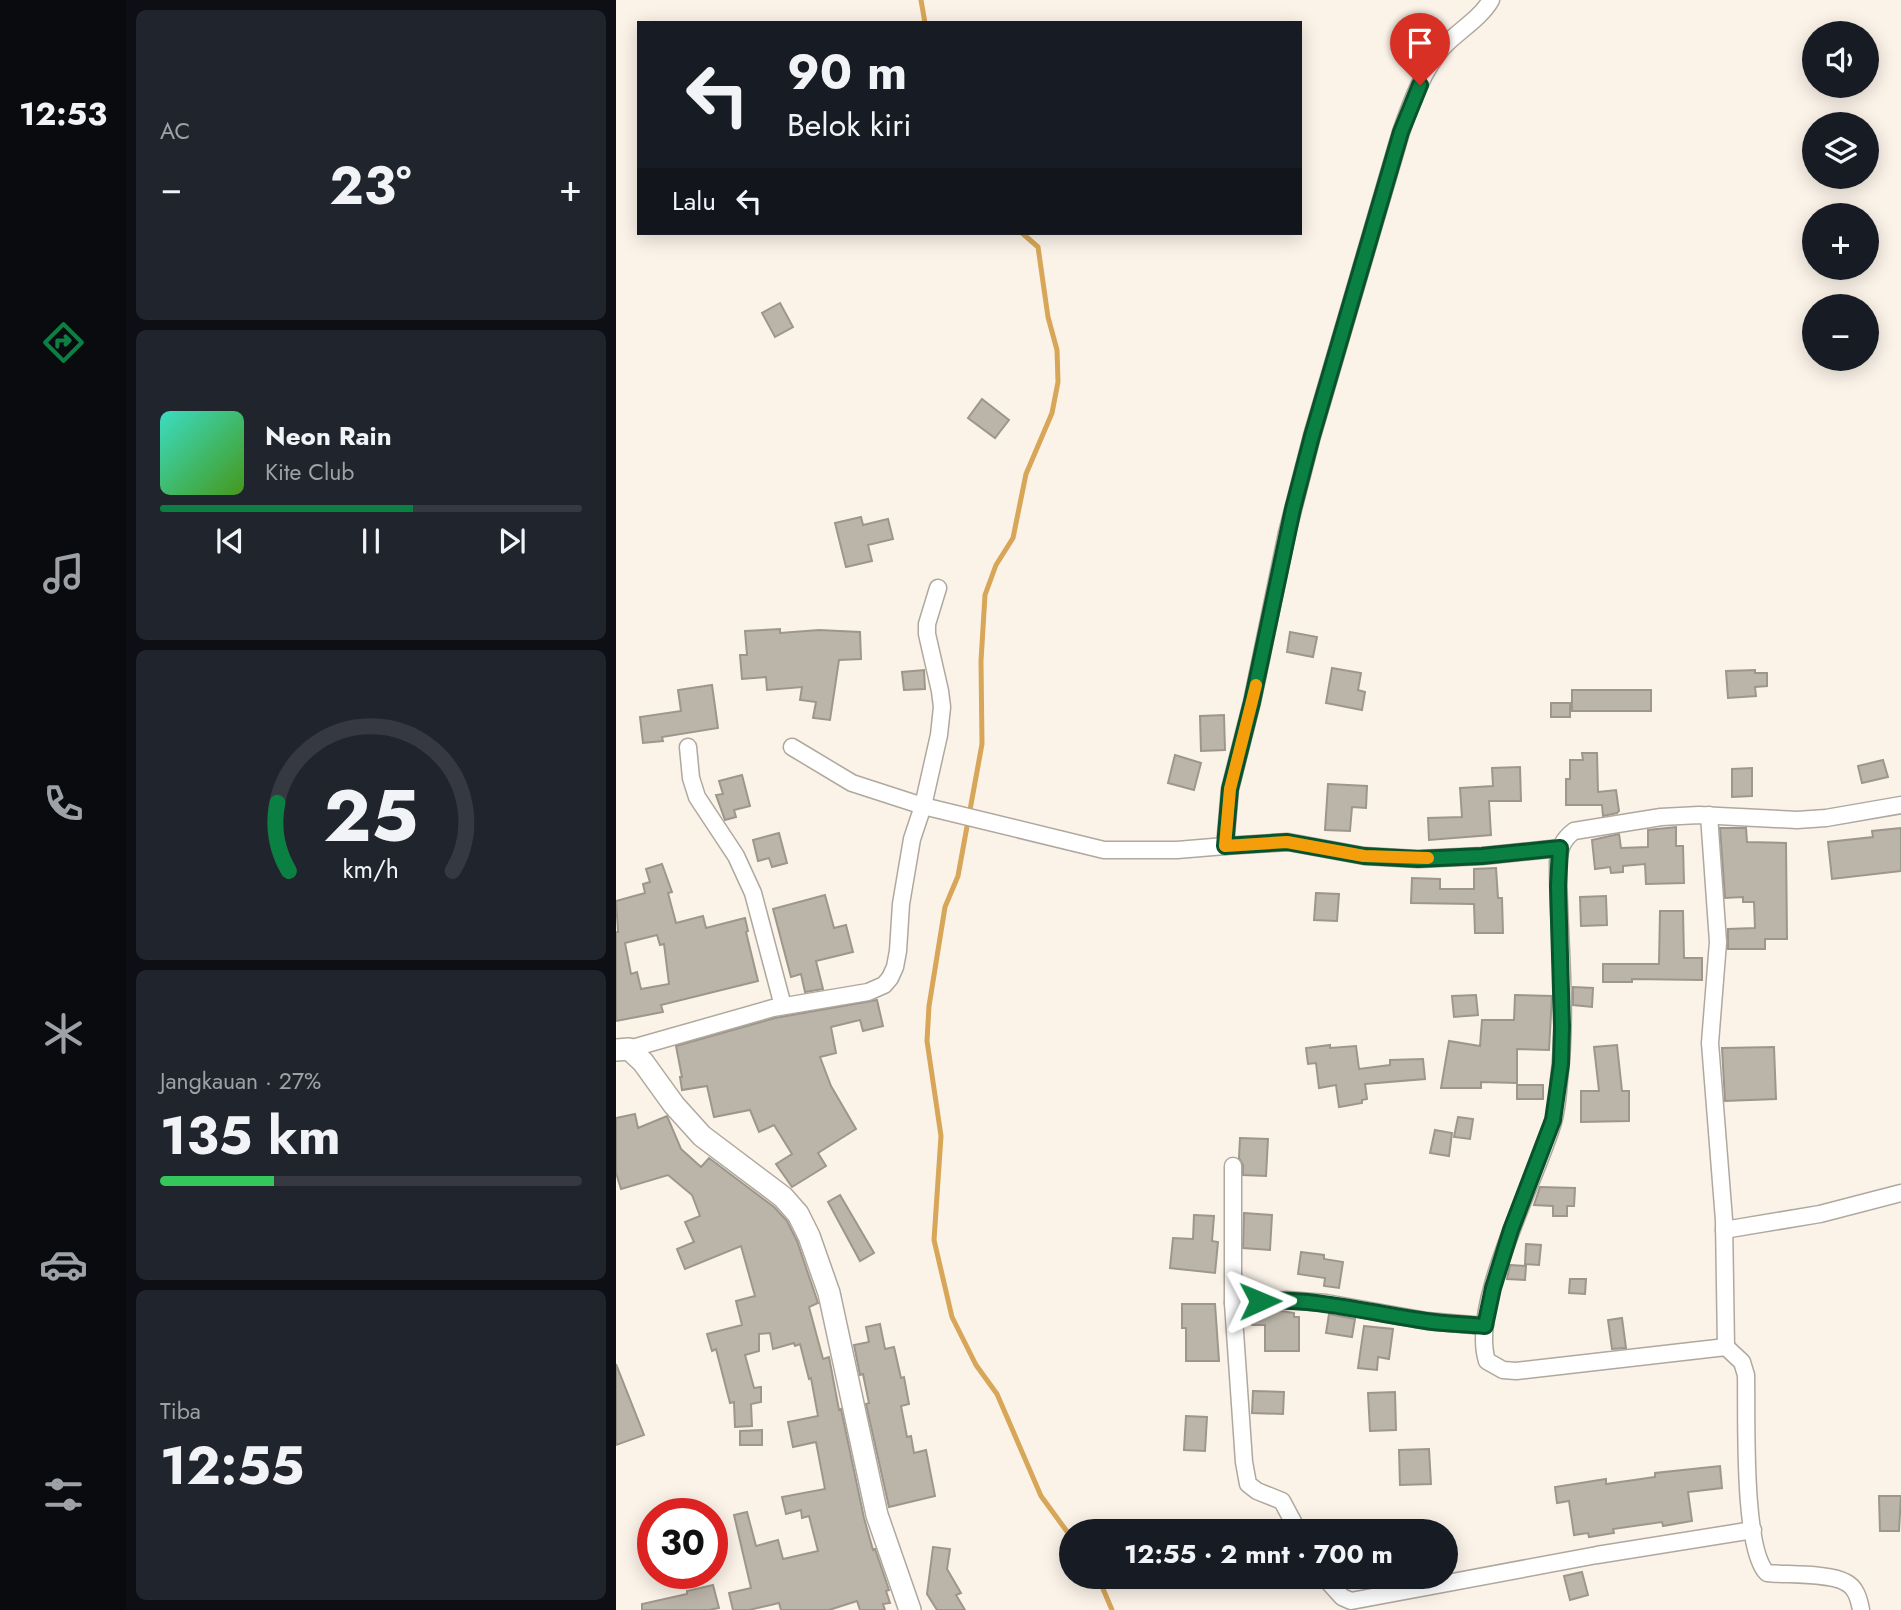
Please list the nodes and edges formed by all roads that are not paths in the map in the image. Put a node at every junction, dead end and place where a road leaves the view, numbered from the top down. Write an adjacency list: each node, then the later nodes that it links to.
1 (1491, 0): 8 (street)
2 (938, 588): 6 (street)
3 (688, 747): 10 (street)
4 (792, 747): 6 (street)
5 (1901, 805): 7 (street)
6 (923, 806): 8 (street); 10 (street)
7 (1709, 815): 9 (street); 14 (street)
8 (1225, 846): 9 (street)
9 (1560, 848): 16 (street)
10 (783, 1006): 11 (street)
11 (622, 1049): 23 (street)
12 (1233, 1166): 15 (street)
13 (1901, 1193): 14 (street)
14 (1724, 1230): 17 (street)
15 (1233, 1303): 16 (street); 18 (street)
16 (1485, 1326): 17 (street)
17 (1726, 1347): 19 (street)
18 (1292, 1519)
19 (1753, 1530): 20 (street); 24 (street)
20 (1458, 1581)
21 (1335, 1589): 22 (street)
22 (1415, 1589)
23 (909, 1610)
24 (1861, 1610)

